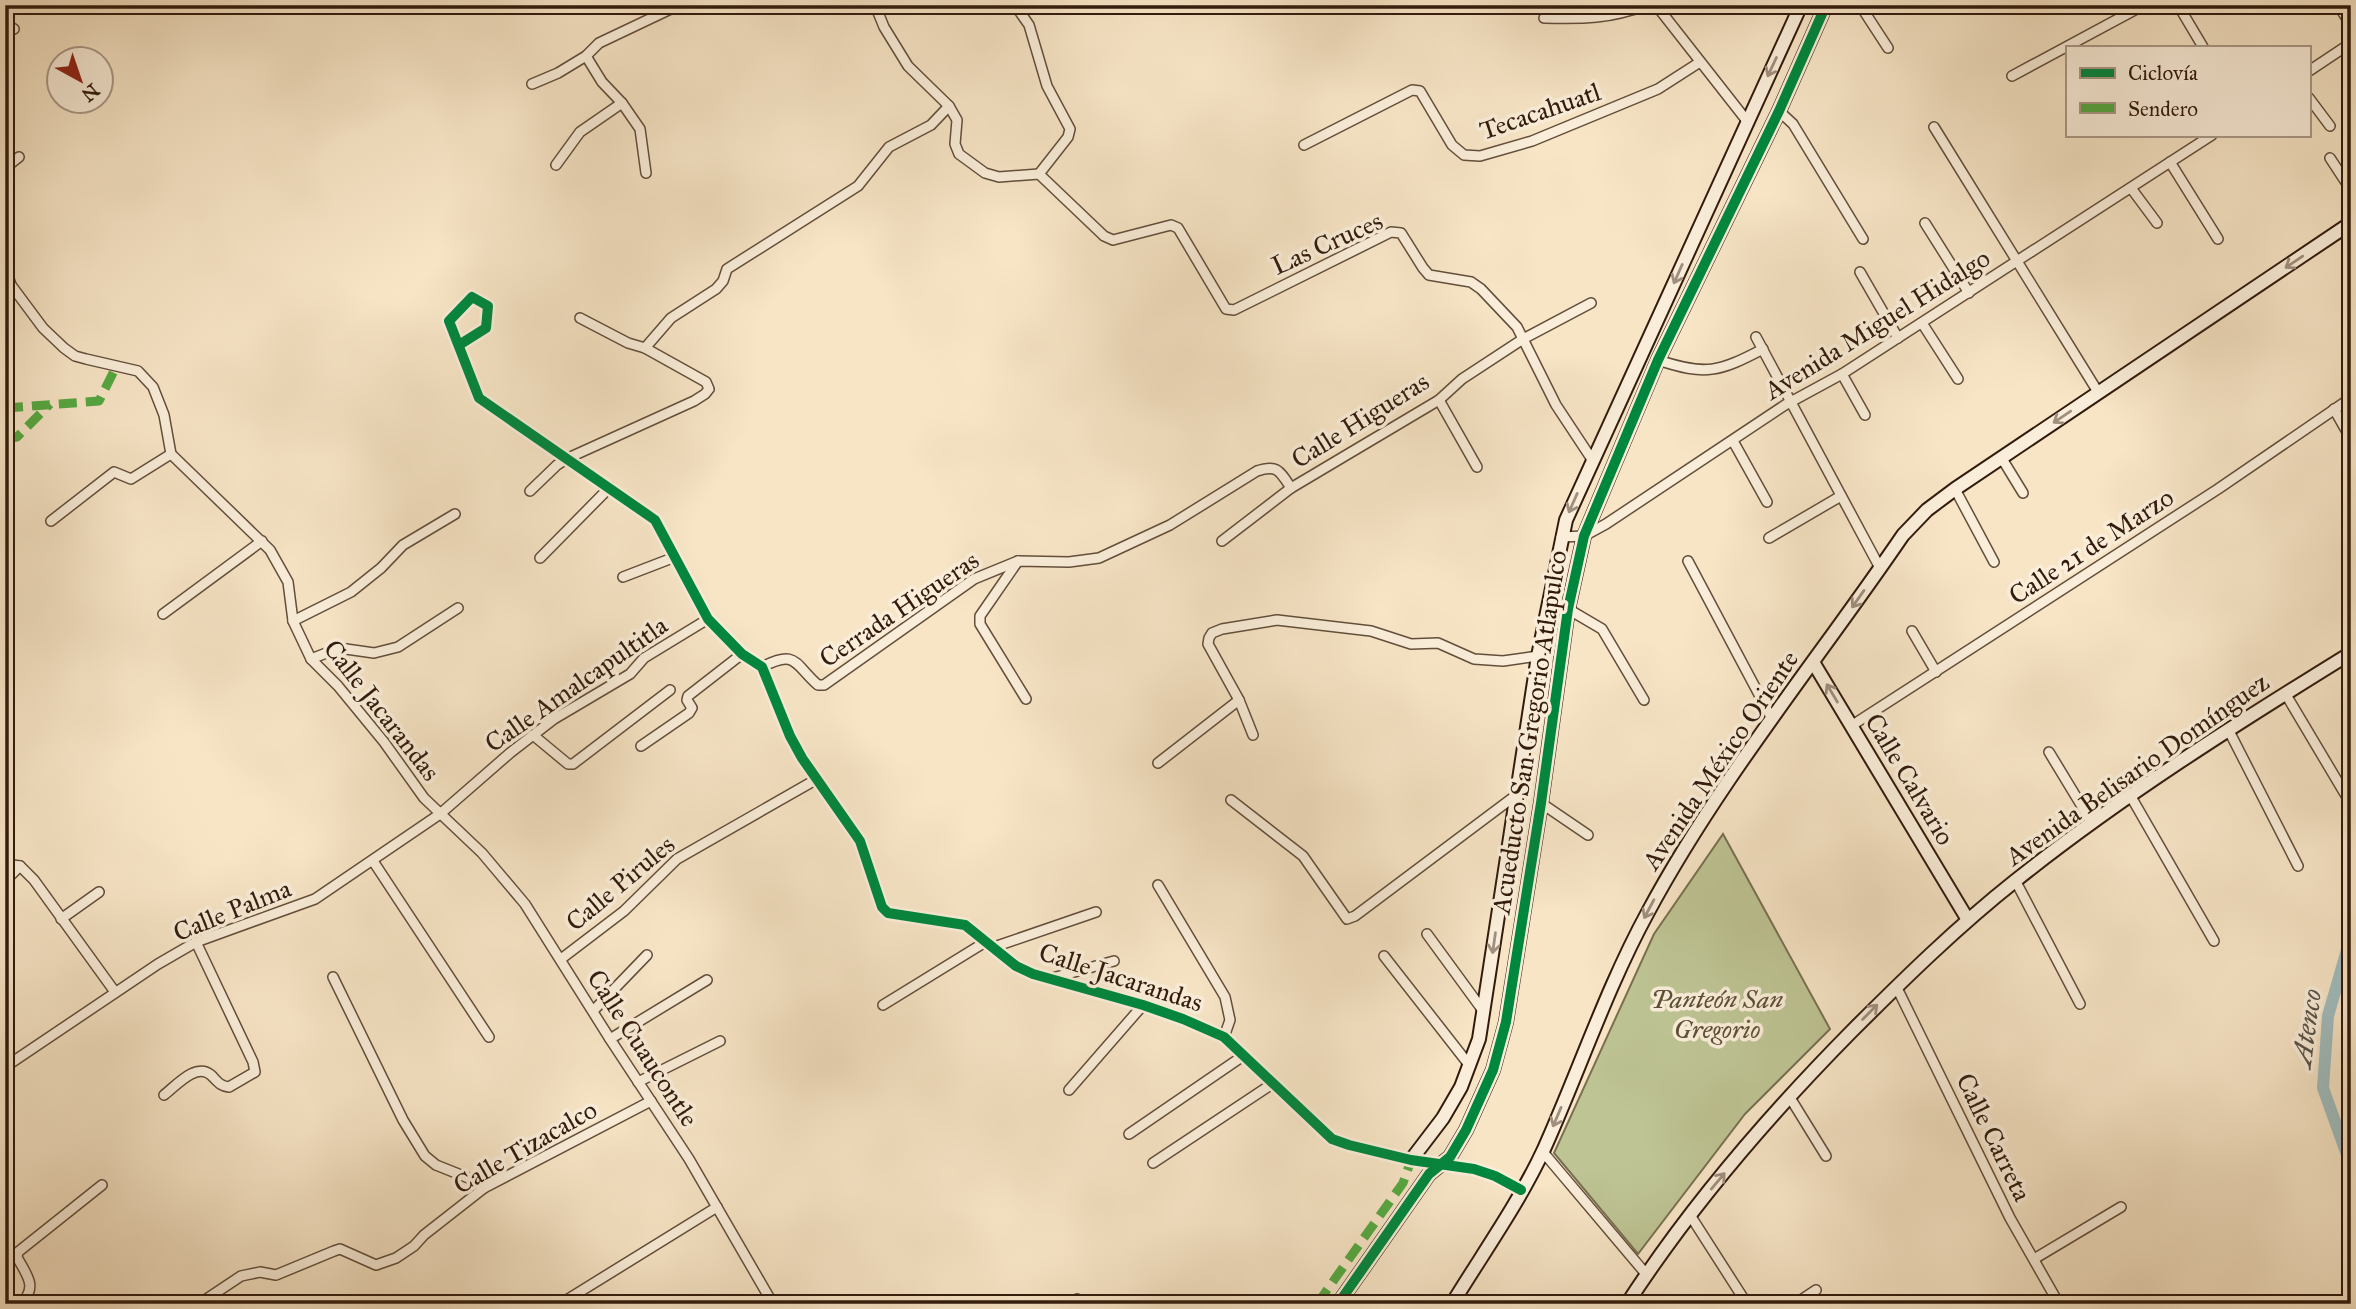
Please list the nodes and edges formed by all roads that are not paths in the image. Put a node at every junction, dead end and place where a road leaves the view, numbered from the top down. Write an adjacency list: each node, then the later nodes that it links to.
1 (679, 5): 19 (street)
2 (875, 5): 26 (street)
3 (1015, 5): 39 (street)
4 (1647, 5): 12 (street)
5 (1656, 5): 20 (street)
6 (1801, 5): 28 (street, Acueducto San Gregorio Atlapulco, one-way to 28)
7 (1826, 5): 27 (street, Acueducto San Gregorio Atlapulco)
8 (1860, 5): 18 (street)
9 (2144, 5): 15 (street)
10 (2178, 5): 16 (street)
11 (2339, 5): 13 (street)
12 (1544, 18)
13 (2351, 25)
14 (2351, 43): 21 (street)
15 (2068, 46)
16 (2202, 46)
17 (2066, 47): 22 (street)
18 (1888, 48)
19 (586, 57): 23 (street); 25 (street)
20 (1700, 62): 28 (street); 32 (street, Tecacahuatl)
21 (2310, 70)
22 (2012, 76)
23 (532, 84)
24 (2310, 99): 29 (street)
25 (622, 103): 36 (street); 38 (street)
26 (950, 106): 39 (street); 59 (street)
27 (1779, 111): 45 (street); 61 (street, Acueducto San Gregorio Atlapulco)
28 (1747, 121): 75 (street, Acueducto San Gregorio Atlapulco, one-way to 75)
29 (2330, 126)
30 (1934, 127): 47 (street)
31 (2210, 136): 35 (street, Avenida Miguel Hidalgo)
32 (1304, 145)
33 (19, 157): 37 (street)
34 (2330, 158): 41 (street)
35 (2170, 162): 40 (street, Avenida Miguel Hidalgo); 46 (street)
36 (556, 165)
37 (5, 168)
38 (646, 173)
39 (1039, 174): 57 (street, Las Cruces)
40 (2131, 188): 43 (street); 47 (street, Avenida Miguel Hidalgo)
41 (2351, 190)
42 (1925, 223): 51 (street)
43 (2157, 223)
44 (2351, 223): 64 (street, Avenida México Oriente, one-way to 64)
45 (1863, 239)
46 (2218, 239)
47 (2016, 260): 51 (street, Avenida Miguel Hidalgo); 64 (street)
48 (5, 266): 50 (street)
49 (1860, 272): 56 (street)
50 (8, 285): 72 (street)
51 (1969, 293): 54 (street, Avenida Miguel Hidalgo)
52 (1591, 303): 57 (street, Calle Higueras)
53 (580, 318): 59 (street)
54 (1922, 323): 56 (street, Avenida Miguel Hidalgo); 63 (street)
55 (1756, 337): 60 (street)
56 (1898, 338): 62 (street, Avenida Miguel Hidalgo)
57 (1522, 339): 66 (street, Calle Higueras); 75 (street, Las Cruces)
58 (459, 345): 58 (street); 74 (street)
59 (645, 348): 74 (street)
60 (1763, 349): 61 (street); 67 (street)
61 (1658, 360): 86 (street, Acueducto San Gregorio Atlapulco)
62 (1842, 374): 67 (street, Avenida Miguel Hidalgo); 69 (street)
63 (1958, 379)
64 (2098, 392): 73 (street, Avenida México Oriente, one-way to 73)
65 (2351, 398): 68 (street, Calle 21 de Marzo)
66 (1438, 400): 76 (street); 78 (street, Calle Higueras)
67 (1792, 402): 71 (street, Avenida Miguel Hidalgo); 82 (street)
68 (2334, 410): 70 (street); 110 (street, Calle 21 de Marzo)
69 (1865, 415)
70 (2351, 439)
71 (1733, 441): 83 (street); 86 (street, Avenida Miguel Hidalgo)
72 (171, 454): 85 (street); 89 (street, Calle Jacarandas)
73 (2001, 457): 79 (street, Avenida México Oriente); 81 (street)
74 (566, 459): 77 (street); 80 (street)
75 (1593, 461): 87 (street, Acueducto San Gregorio Atlapulco, one-way to 87)
76 (1477, 467)
77 (610, 487): 91 (street); 92 (street)
78 (1291, 488): 90 (street, Calle Higueras); 93 (street, Cerrada Higueras)
79 (1955, 489): 95 (street); 96 (street, Avenida México Oriente)
80 (530, 491)
81 (2024, 493)
82 (1841, 496): 88 (street); 96 (street)
83 (1767, 502)
84 (455, 514): 102 (street)
85 (51, 521)
86 (1584, 536): 87 (street); 99 (street, Acueducto San Gregorio Atlapulco)
87 (1561, 537): 106 (street, Acueducto San Gregorio Atlapulco)
88 (1769, 538)
89 (262, 541): 100 (street); 102 (street, Calle Jacarandas)
90 (1222, 541)
91 (675, 557): 97 (street); 101 (street)
92 (540, 558)
93 (1018, 561): 109 (street, Cerrada Higueras); 113 (street)
94 (1688, 561): 116 (street)
95 (1994, 562)
96 (1880, 568): 108 (street, Avenida México Oriente, one-way to 108)
97 (623, 577)
98 (458, 608): 107 (street)
99 (1568, 609): 115 (street); 128 (street, Acueducto San Gregorio Atlapulco)
100 (163, 614)
101 (708, 619): 105 (street); 119 (street, Calle Amalcapultitla)
102 (293, 621): 107 (street, Calle Jacarandas)
103 (1912, 631): 110 (street)
104 (2351, 653): 112 (street, Avenida Belisario Domínguez)
105 (742, 654): 109 (street); 121 (street)
106 (1538, 656): 114 (street); 126 (street, Acueducto San Gregorio Atlapulco)
107 (312, 659): 130 (street, Calle Jacarandas)
108 (1813, 662): 116 (street, Avenida México Oriente); 117 (street, Calle Calvario, one-way to 108)
109 (762, 667): 124 (street, Calle Jacarandas)
110 (1936, 672): 117 (street, Calle 21 de Marzo)
111 (670, 691): 119 (street)
112 (2285, 693): 118 (street, Avenida Belisario Domínguez); 129 (street)
113 (1026, 699)
114 (1239, 700): 120 (street); 123 (street)
115 (1644, 700)
116 (1772, 719): 177 (street, Avenida México Oriente, one-way to 177)
117 (1851, 726): 144 (street, Calle Calvario)
118 (2229, 731): 125 (street, Avenida Belisario Domínguez); 137 (street)
119 (533, 735): 130 (street, Calle Amalcapultitla)
120 (1253, 735)
121 (641, 746)
122 (2049, 752): 131 (street)
123 (1158, 763)
124 (817, 779): 148 (street, Calle Jacarandas); 151 (street, Calle Pirules)
125 (2130, 795): 131 (street, Avenida Belisario Domínguez); 146 (street)
126 (1515, 796): 127 (street); 162 (street, Acueducto San Gregorio Atlapulco, one-way to 162)
127 (1231, 800)
128 (1541, 803): 133 (street); 181 (street, Acueducto San Gregorio Atlapulco)
129 (2351, 804)
130 (440, 814): 132 (street, Calle Jacarandas); 134 (street, Calle Palma)
131 (2092, 822): 138 (street, Avenida Belisario Domínguez)
132 (456, 830): 151 (street, Calle Cuaucontle)
133 (1588, 835)
134 (373, 861): 147 (street, Calle Palma); 163 (street)
135 (5, 864): 136 (street)
136 (20, 866): 139 (street); 143 (street)
137 (2298, 866)
138 (2015, 880): 144 (street, Avenida Belisario Domínguez); 158 (street)
139 (5, 881)
140 (1158, 885): 164 (street)
141 (99, 892): 143 (street)
142 (1096, 912): 148 (street)
143 (61, 919): 157 (street)
144 (1968, 920): 156 (street, Avenida Belisario Domínguez)
145 (1427, 934): 162 (street)
146 (2214, 941)
147 (196, 942): 157 (street, Calle Palma); 173 (street)
148 (991, 944): 154 (street, Calle Jacarandas); 159 (street)
149 (647, 955): 161 (street)
150 (1384, 956): 168 (street)
151 (561, 960): 161 (street, Calle Cuaucontle)
152 (1114, 961): 154 (street)
153 (333, 977): 183 (street)
154 (1049, 979): 160 (street, Calle Jacarandas)
155 (707, 980): 165 (street)
156 (1896, 986): 174 (street, Avenida Belisario Domínguez, one-way to 156); 188 (street, Calle Carreta)
157 (115, 992): 169 (street, Calle Palma)
158 (2080, 1004)
159 (883, 1005)
160 (1143, 1005): 164 (street, Calle Jacarandas); 172 (street)
161 (593, 1011): 165 (street, Calle Cuaucontle)
162 (1484, 1012): 168 (street, Acueducto San Gregorio Atlapulco)
163 (489, 1037)
164 (1224, 1037): 167 (street, Calle Jacarandas)
165 (610, 1039): 170 (street, Calle Cuaucontle)
166 (720, 1041): 170 (street)
167 (1243, 1056): 171 (street, Calle Jacarandas); 176 (street)
168 (1470, 1066): 179 (street, Acueducto San Gregorio Atlapulco)
169 (5, 1068)
170 (638, 1082): 175 (street, Calle Cuaucontle)
171 (1272, 1084): 179 (street, Calle Jacarandas); 180 (street)
172 (1069, 1090)
173 (164, 1096)
174 (1788, 1096): 178 (street); 187 (street, Avenida Belisario Domínguez, one-way to 174)
175 (651, 1101): 183 (street, Calle Tizacalco); 185 (street, Calle Cuaucontle)
176 (1129, 1134)
177 (1542, 1152): 184 (street, Avenida México Oriente); 189 (street)
178 (1826, 1156)
179 (1411, 1160): 181 (street, Calle Jacarandas)
180 (1153, 1163)
181 (1441, 1164): 184 (street, Calle Jacarandas); 195 (street, Acueducto San Gregorio Atlapulco)
182 (102, 1185): 191 (street)
183 (484, 1188): 192 (street, Calle Tizacalco)
184 (1521, 1190): 196 (street, Avenida México Oriente)
185 (717, 1207): 193 (street); 194 (street, Calle Cuaucontle)
186 (2121, 1207): 188 (street)
187 (1690, 1215): 189 (street, Avenida Belisario Domínguez); 198 (street)
188 (2034, 1259): 200 (street, Calle Carreta)
189 (1646, 1274): 197 (street, Avenida Belisario Domínguez)
190 (1816, 1290): 199 (street)
191 (22, 1304)
192 (199, 1304)
193 (560, 1304)
194 (773, 1304)
195 (1338, 1304)
196 (1452, 1304)
197 (1627, 1304)
198 (1747, 1304)
199 (1795, 1304)
200 (2059, 1304)

